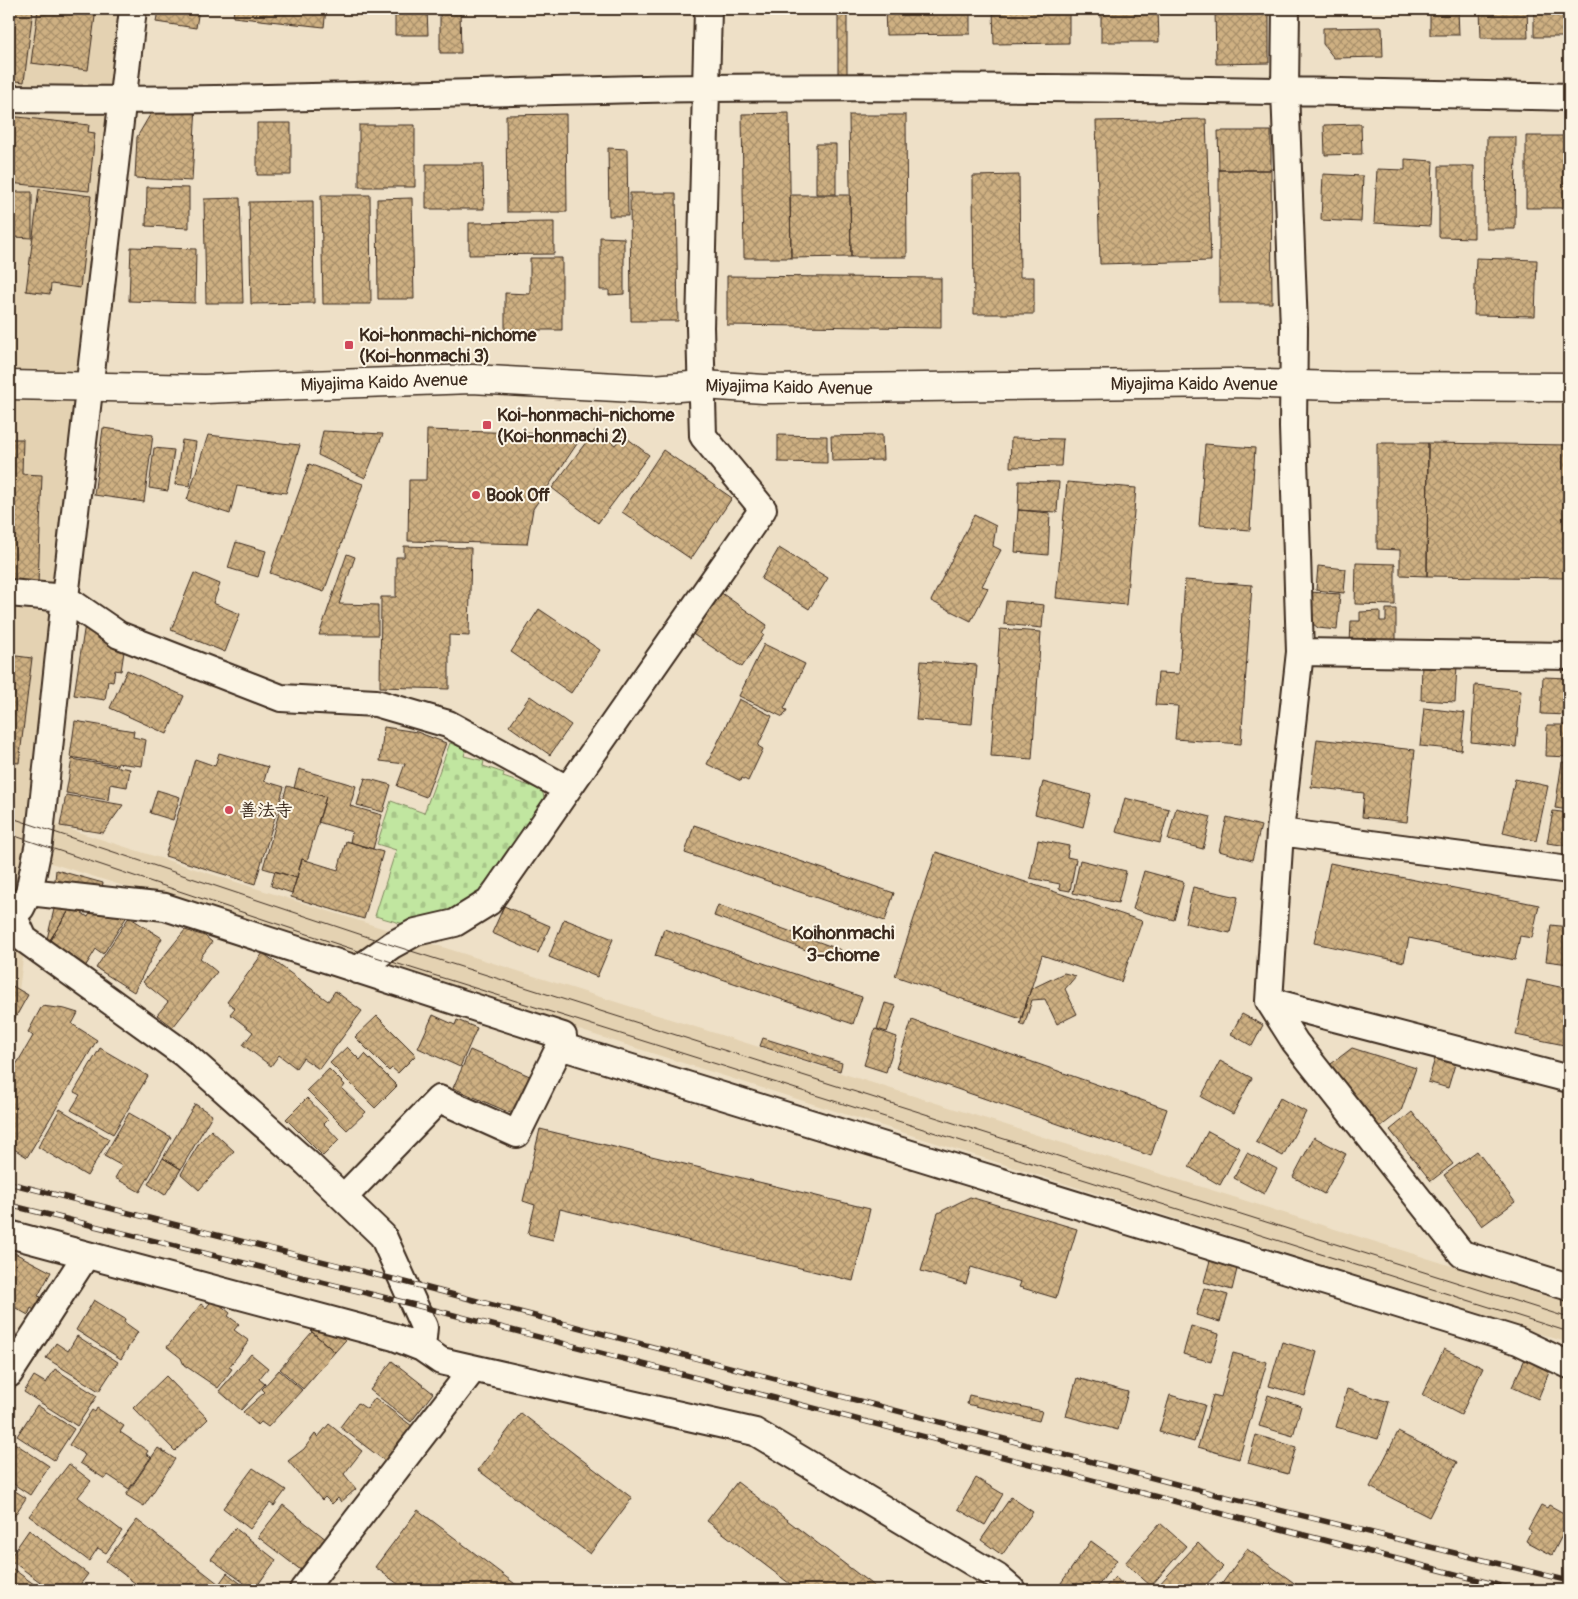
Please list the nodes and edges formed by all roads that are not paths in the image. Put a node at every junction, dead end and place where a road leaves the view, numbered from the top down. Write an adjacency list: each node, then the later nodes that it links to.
1 (133, 9): 8 (street)
2 (708, 9): 4 (street)
3 (1286, 9): 5 (street)
4 (708, 88): 5 (street); 8 (street); 11 (street)
5 (1284, 90): 6 (street); 9 (street)
6 (1569, 97)
7 (9, 99): 8 (street)
8 (124, 101): 13 (street)
9 (1293, 384): 11 (street, Miyajima Kaido Avenue); 12 (street, Miyajima Kaido Avenue); 16 (street)
10 (9, 385): 13 (street, Miyajima Kaido Avenue)
11 (703, 385): 13 (street, Miyajima Kaido Avenue); 18 (street)
12 (1569, 386)
13 (90, 388): 15 (street)
14 (9, 593): 15 (street)
15 (65, 598): 18 (street); 21 (street)
16 (1300, 652): 17 (street); 19 (street)
17 (1569, 656)
18 (567, 790): 23 (street)
19 (1280, 832): 20 (street); 24 (street)
20 (1569, 870)
21 (30, 892): 22 (street); 23 (street)
22 (12, 917): 27 (street)
23 (356, 970): 25 (street)
24 (1269, 1001): 26 (street); 30 (street)
25 (560, 1046): 27 (street); 32 (street)
26 (1569, 1079)
27 (344, 1197): 31 (street)
28 (9, 1234): 29 (street)
29 (84, 1254): 31 (street); 34 (street)
30 (1569, 1287)
31 (422, 1348): 33 (street)
32 (1569, 1365)
33 (473, 1369): 35 (street); 36 (street)
34 (9, 1374)
35 (303, 1590)
36 (1012, 1590)

